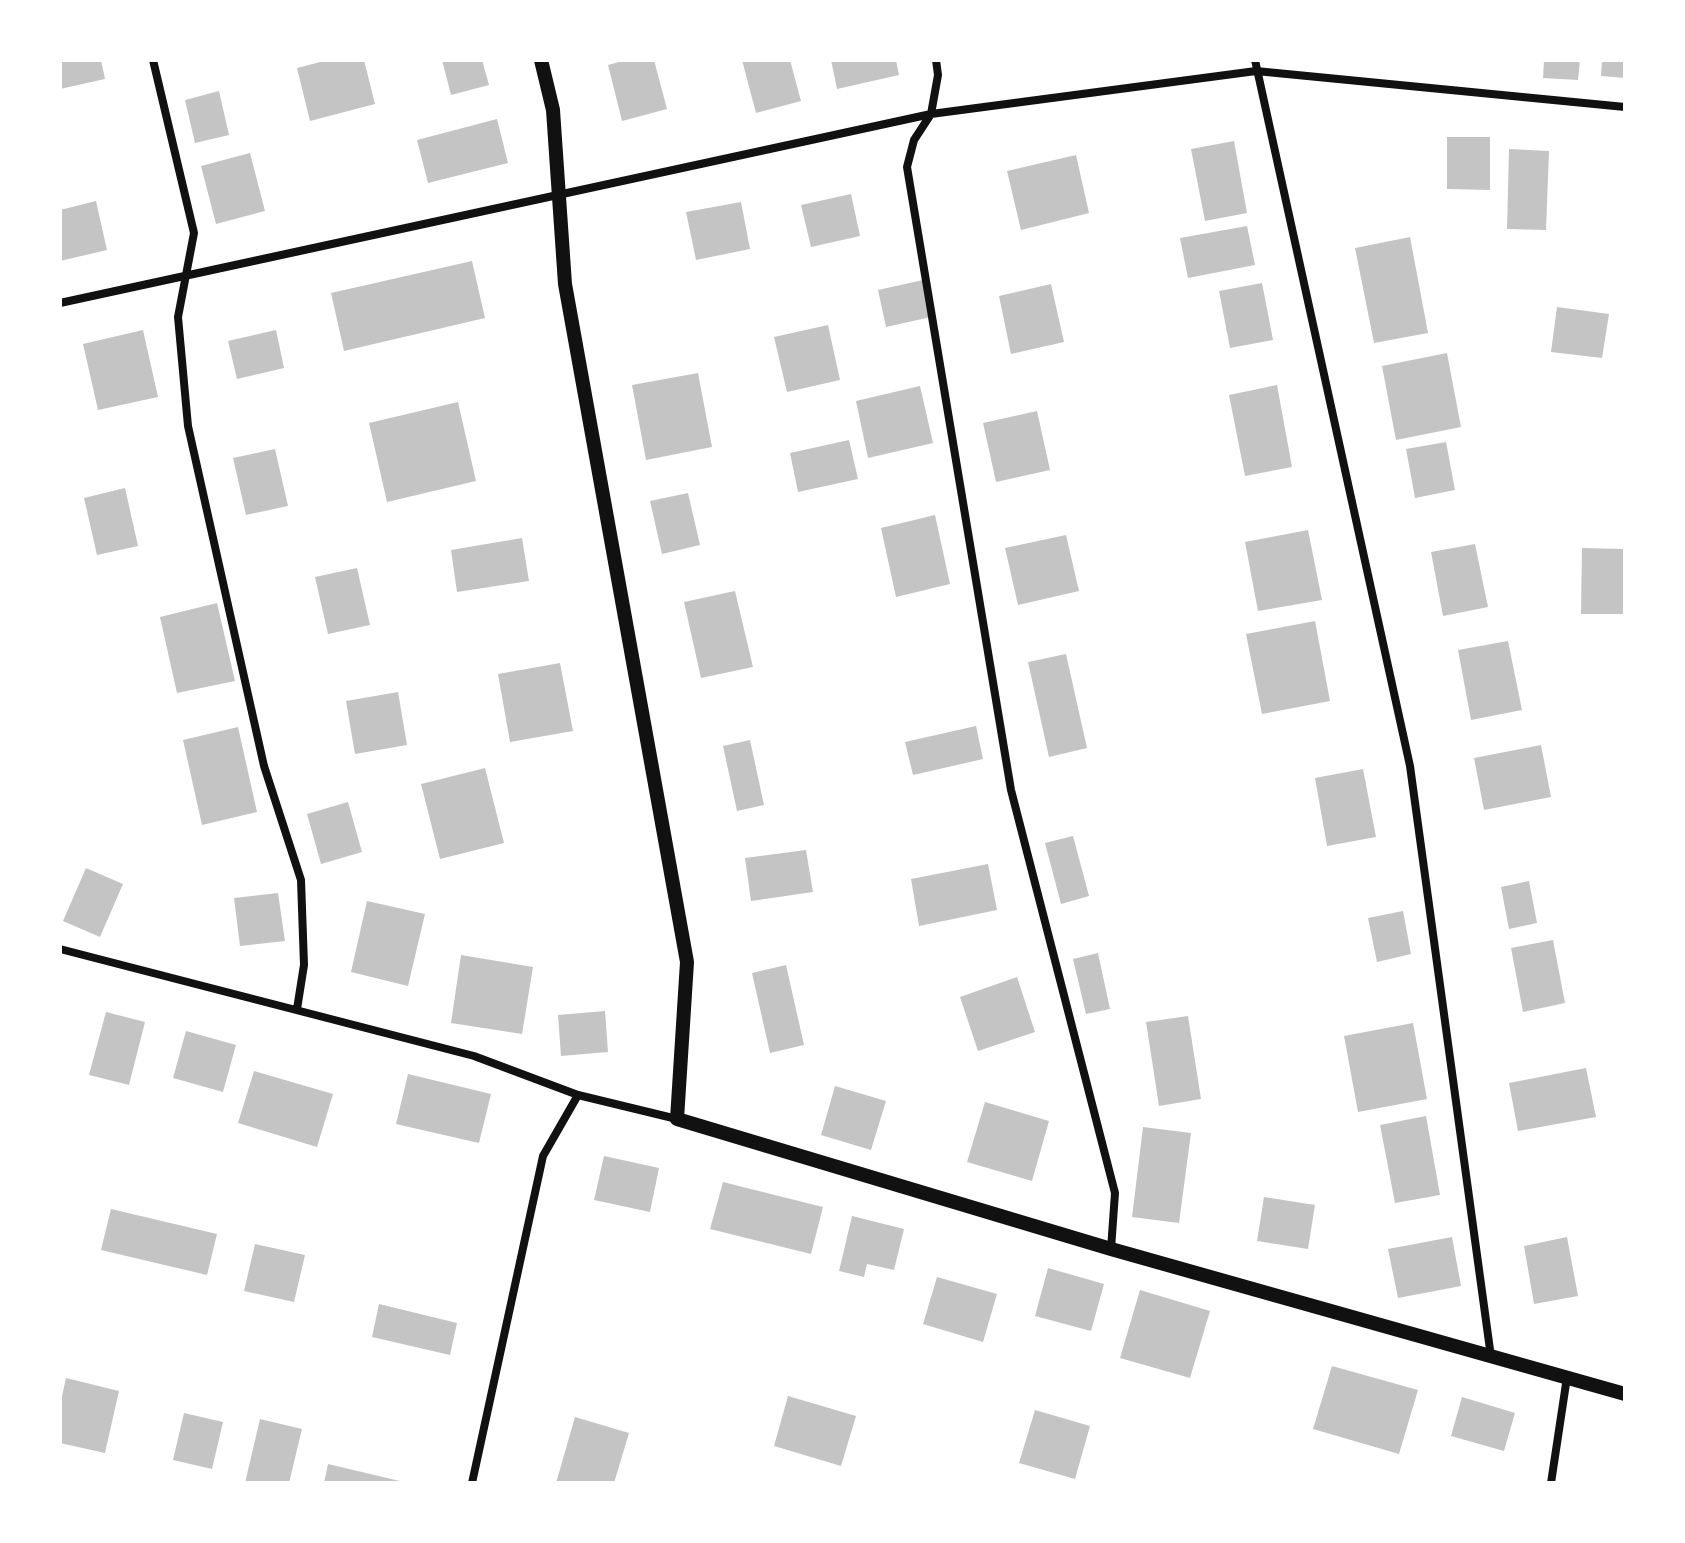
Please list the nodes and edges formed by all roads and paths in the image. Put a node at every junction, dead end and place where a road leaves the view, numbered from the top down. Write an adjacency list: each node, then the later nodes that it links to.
1 (153, 60): 9 (street)
2 (541, 60): 8 (street)
3 (936, 60): 7 (street)
4 (1255, 60): 5 (street)
5 (1256, 71): 6 (street); 7 (street); 16 (street)
6 (1625, 107)
7 (931, 114): 8 (street); 15 (street)
8 (560, 195): 9 (street); 14 (street)
9 (188, 277): 10 (street); 12 (street)
10 (60, 303)
11 (60, 949): 12 (street)
12 (297, 1009): 13 (street)
13 (578, 1095): 14 (street); 19 (street)
14 (677, 1119): 15 (street)
15 (1111, 1249): 16 (street)
16 (1491, 1357): 17 (street)
17 (1567, 1377): 18 (street); 20 (street)
18 (1625, 1394)
19 (472, 1483)
20 (1551, 1483)

